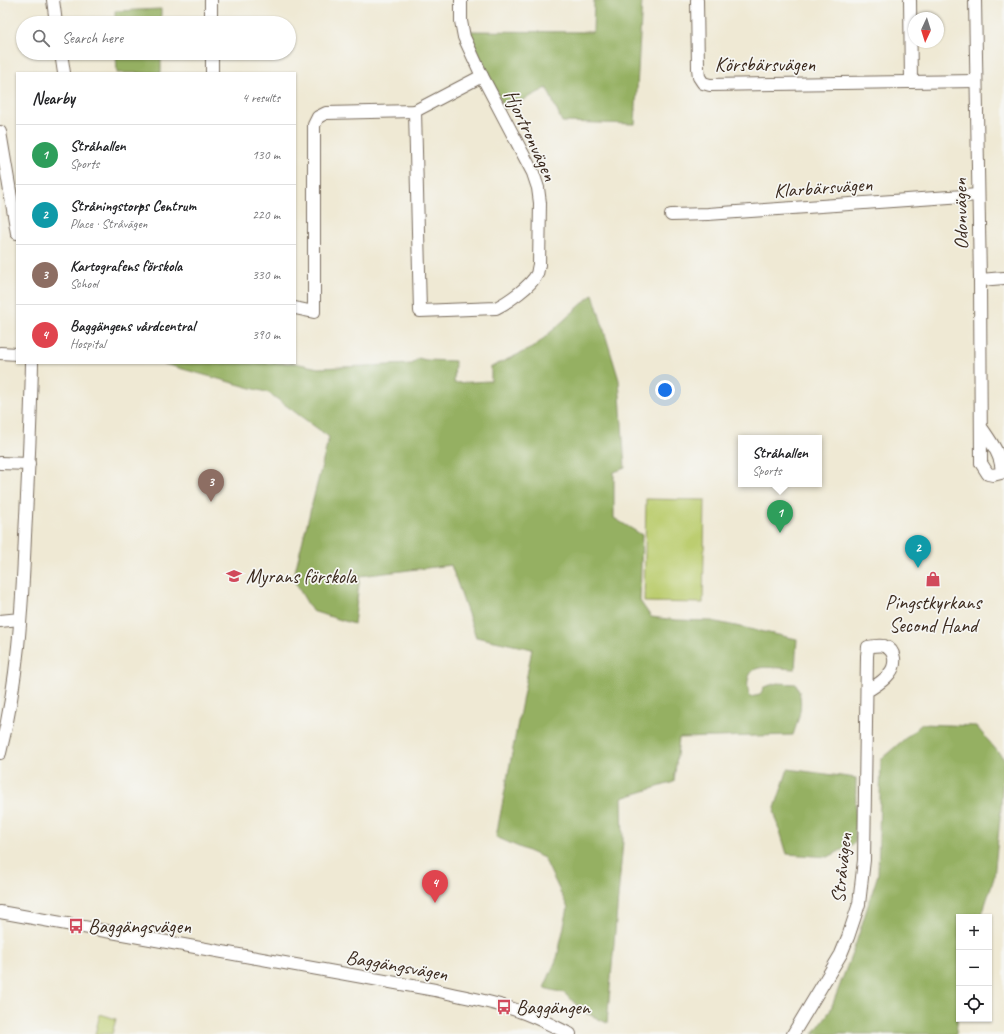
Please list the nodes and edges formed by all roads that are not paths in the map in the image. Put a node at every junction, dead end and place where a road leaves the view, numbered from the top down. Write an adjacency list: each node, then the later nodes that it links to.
1 (53, 0): 7 (street)
2 (211, 0): 8 (street)
3 (461, 0): 13 (street, Hjortronvägen)
4 (698, 0): 15 (street, Körsbärsvägen)
5 (910, 0): 15 (street)
6 (976, 0): 14 (street, Odonvägen)
7 (55, 16)
8 (212, 16)
9 (61, 60): 11 (street)
10 (212, 60): 12 (street)
11 (64, 72)
12 (212, 72)
13 (482, 76): 16 (street); 16 (street, Hjortronvägen)
14 (976, 81): 15 (street, Körsbärsvägen); 18 (street, Odonvägen)
15 (911, 82)
16 (414, 111): 23 (street)
17 (0, 132): 20 (street)
18 (978, 195): 19 (street, Klarbärsvägen); 22 (street, Odonvägen)
19 (671, 215)
20 (16, 227)
21 (1004, 278): 22 (street)
22 (980, 280): 27 (street, Odonvägen)
23 (296, 308)
24 (0, 353): 25 (street)
25 (16, 354)
26 (32, 364): 29 (street)
27 (981, 427)
28 (0, 463): 29 (street)
29 (29, 464): 30 (street)
30 (20, 619): 31 (street); 33 (street)
31 (0, 621)
32 (867, 691): 36 (street, Stråvägen)
33 (0, 753)
34 (0, 912): 35 (street, Baggängsvägen)
35 (570, 1034)
36 (793, 1034)

